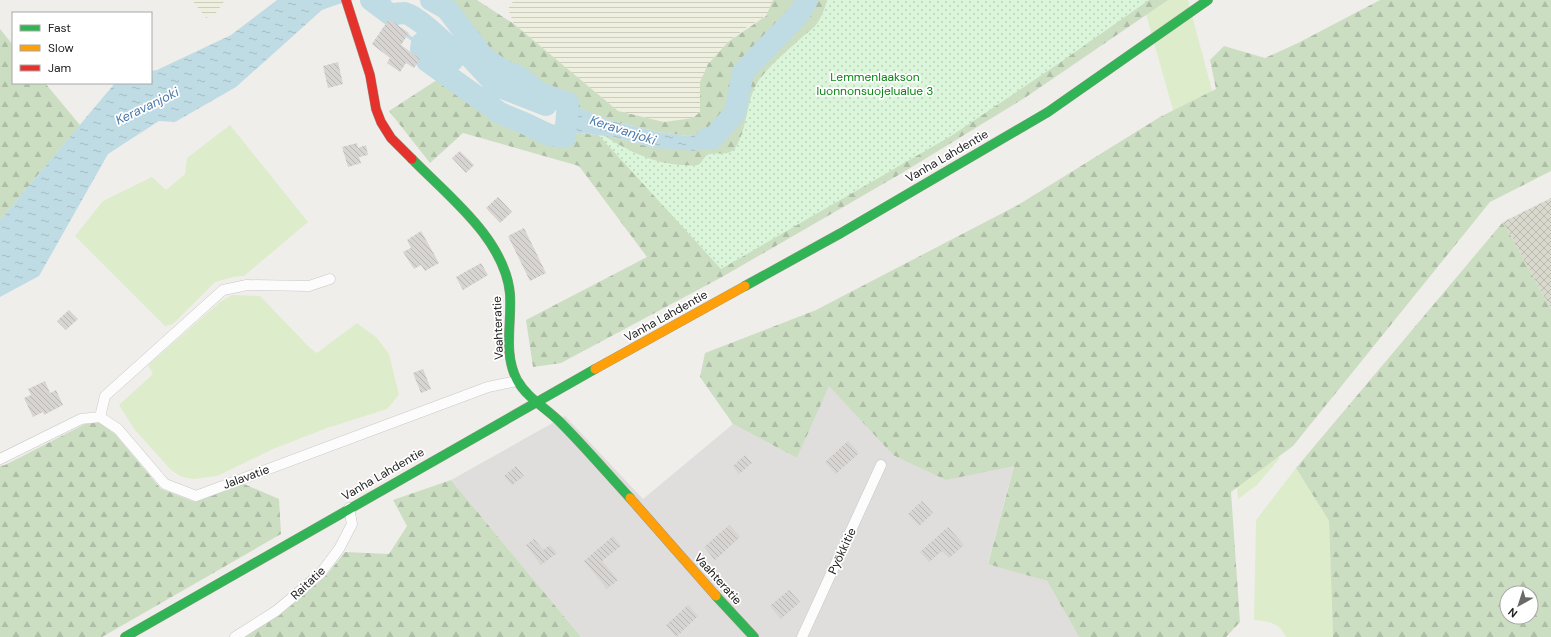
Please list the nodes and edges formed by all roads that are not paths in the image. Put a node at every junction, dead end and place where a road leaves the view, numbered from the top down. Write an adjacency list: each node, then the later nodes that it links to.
1 (346, 0): 4 (main road, Vaahteratie)
2 (1208, 0): 5 (main road, Vanha Lahdentie)
3 (330, 279): 6 (street)
4 (517, 381): 5 (main road, Vaahteratie); 6 (street, Jalavatie)
5 (537, 401): 9 (main road, Vanha Lahdentie); 12 (main road, Vaahteratie)
6 (100, 418): 7 (street)
7 (0, 459)
8 (881, 465): 13 (street, Pyökkitie)
9 (349, 508): 10 (main road, Vanha Lahdentie); 11 (street, Raitatie)
10 (125, 637)
11 (235, 637)
12 (754, 637)
13 (802, 637)

